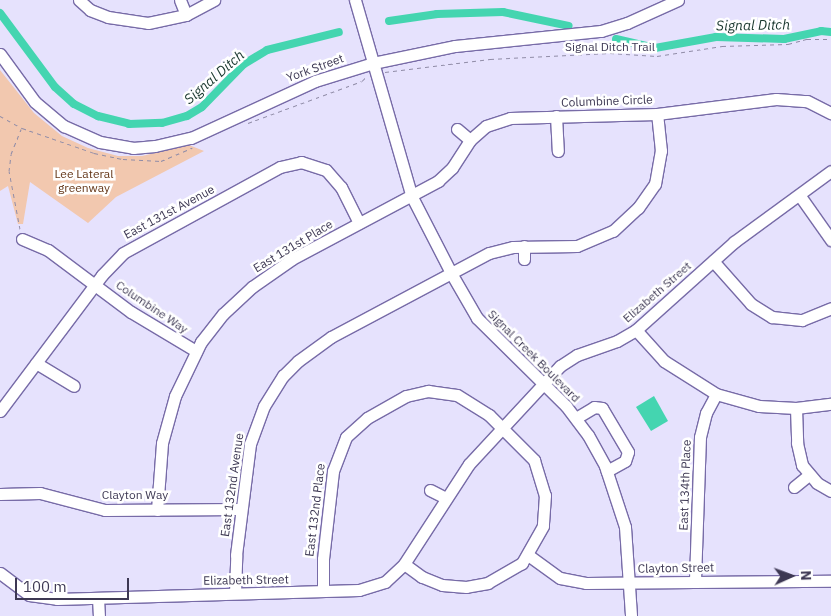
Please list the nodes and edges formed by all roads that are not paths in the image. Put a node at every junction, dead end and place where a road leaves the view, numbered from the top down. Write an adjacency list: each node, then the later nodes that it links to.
1 (79, 0): 6 (street)
2 (180, 0): 6 (street)
3 (214, 0): 6 (street)
4 (354, 0): 8 (street, Signal Creek Boulevard)
5 (678, 0): 8 (street, York Street)
6 (186, 15)
7 (0, 54): 8 (street, York Street)
8 (373, 63): 17 (street, Signal Creek Boulevard)
9 (831, 112): 10 (street, Columbine Circle)
10 (657, 114): 11 (street, Columbine Circle); 21 (street, East 132nd Avenue)
11 (556, 116): 13 (street, Columbine Circle); 14 (street)
12 (457, 129): 13 (street)
13 (470, 140): 17 (street, Columbine Circle)
14 (558, 151)
15 (831, 171): 16 (street, Elizabeth Street)
16 (800, 196): 20 (street); 23 (street, Elizabeth Street)
17 (412, 197): 18 (street, East 131st Place); 24 (street, Signal Creek Boulevard)
18 (359, 223): 25 (street, East 131st Avenue); 28 (street, East 131st Place)
19 (22, 239): 25 (street, Columbine Way)
20 (831, 240)
21 (524, 246): 22 (street); 24 (street, East 132nd Avenue)
22 (524, 259)
23 (713, 261): 26 (street); 27 (street, Elizabeth Street)
24 (451, 273): 30 (street, Signal Creek Boulevard); 45 (street, East 132nd Avenue)
25 (95, 284): 28 (street, Columbine Way); 29 (street, East 131st Avenue)
26 (831, 308)
27 (636, 330): 30 (street, Elizabeth Street); 32 (street)
28 (196, 351): 46 (street, East 131st Place)
29 (36, 363): 31 (street); 35 (street, East 131st Avenue)
30 (544, 382): 36 (street, Signal Creek Boulevard); 37 (street, Elizabeth Street)
31 (74, 386)
32 (716, 394): 34 (street); 50 (street, East 134th Place)
33 (831, 404): 34 (street)
34 (796, 408): 39 (street)
35 (0, 410)
36 (576, 418): 38 (street, Signal Creek Boulevard); 38 (street)
37 (504, 427): 44 (street, Elizabeth Street); 47 (street, East 132nd Place); 53 (street, East 132nd Place)
38 (607, 471): 52 (street, Signal Creek Boulevard)
39 (809, 475): 40 (street); 42 (street)
40 (794, 487)
41 (430, 490): 44 (street)
42 (831, 491)
43 (0, 494): 46 (street, Clayton Way)
44 (446, 498): 48 (street, Elizabeth Street)
45 (241, 509): 46 (street, Clayton Way); 54 (street, East 132nd Avenue)
46 (157, 510)
47 (528, 555): 48 (street); 52 (street, Clayton Street)
48 (404, 564): 53 (street, Elizabeth Street)
49 (3, 576): 55 (street, Elizabeth Street)
50 (695, 580): 51 (street, Clayton Street); 52 (street, Clayton Street)
51 (831, 581)
52 (630, 582): 57 (street, Signal Creek Boulevard)
53 (323, 591): 54 (street, Elizabeth Street)
54 (235, 593): 55 (street, Elizabeth Street)
55 (98, 598): 56 (street)
56 (99, 616)
57 (631, 616)

